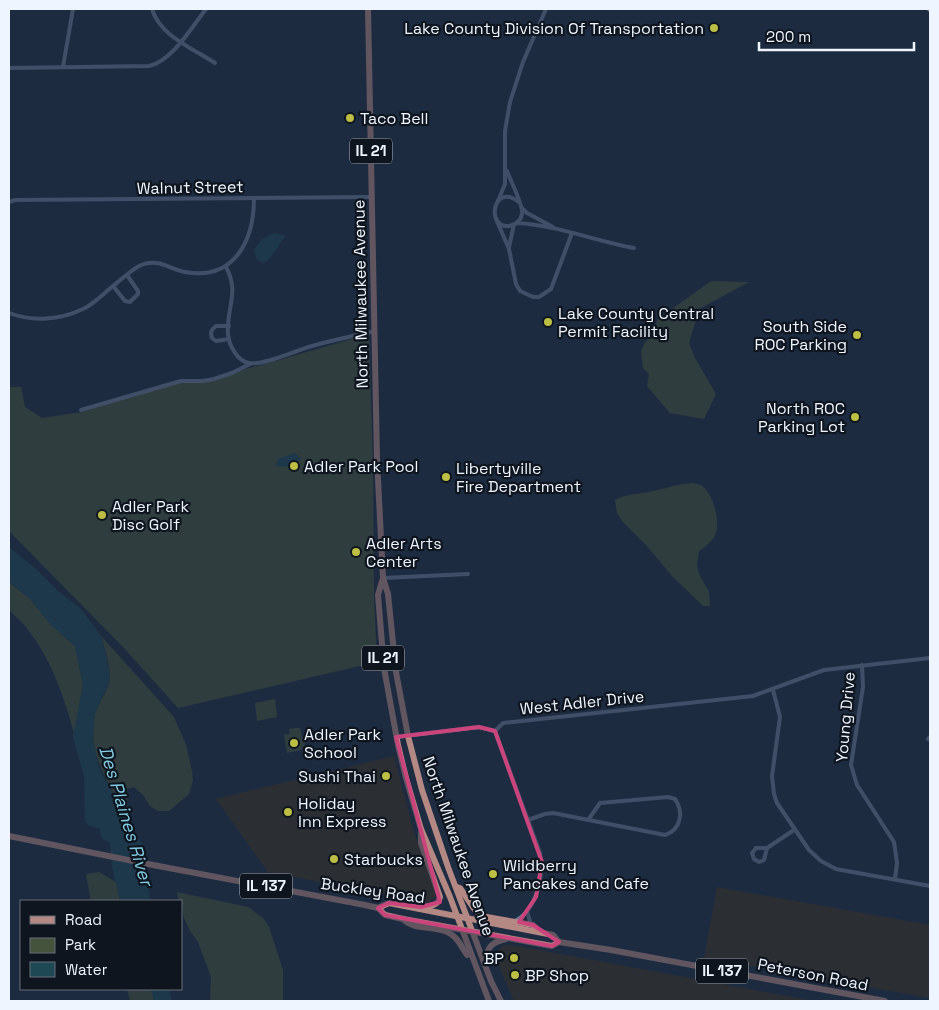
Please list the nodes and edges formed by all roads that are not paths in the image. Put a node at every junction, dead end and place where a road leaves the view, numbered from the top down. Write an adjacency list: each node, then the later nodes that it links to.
1 (73, 9): 9 (street)
2 (152, 9): 6 (street)
3 (206, 9): 6 (street)
4 (368, 9): 11 (main road, North Milwaukee Avenue / IL 21)
5 (546, 9): 10 (street)
6 (180, 41): 7 (street); 9 (street)
7 (215, 63)
8 (9, 68): 9 (street)
9 (63, 68)
10 (505, 166): 14 (street); 15 (street)
11 (372, 197): 12 (street, Walnut Street); 28 (main road, North Milwaukee Avenue / IL 21)
12 (254, 198): 13 (street, Walnut Street); 23 (street)
13 (9, 202)
14 (498, 202): 15 (street); 17 (street)
15 (519, 202): 16 (street)
16 (522, 208): 18 (street); 19 (street)
17 (496, 220): 18 (street); 22 (street)
18 (516, 223): 19 (street); 22 (street)
19 (562, 231): 20 (street)
20 (572, 233): 21 (street); 22 (street)
21 (634, 248)
22 (509, 249)
23 (226, 267): 24 (street); 27 (street)
24 (127, 275): 25 (street); 25 (street)
25 (113, 286): 26 (street)
26 (9, 315)
27 (229, 326): 29 (street); 29 (street)
28 (375, 331): 30 (street); 33 (main road, North Milwaukee Avenue / IL 21)
29 (229, 339): 30 (street)
30 (250, 364): 31 (street)
31 (81, 410)
32 (468, 574): 33 (street)
33 (383, 578): 38 (main road, North Milwaukee Avenue / IL 21); 39 (main road, North Milwaukee Avenue / IL 21)
34 (930, 658): 35 (street, West Adler Drive)
35 (862, 665): 36 (street, West Adler Drive); 46 (street, Young Drive)
36 (773, 690): 37 (street, West Adler Drive); 43 (street)
37 (494, 731): 38 (street, West Adler Drive); 40 (street)
38 (408, 736): 39 (street, West Adler Drive); 47 (main road, North Milwaukee Avenue / IL 21)
39 (396, 738): 42 (main road, North Milwaukee Avenue / IL 21)
40 (528, 820): 41 (street); 51 (street)
41 (588, 820): 41 (street)
42 (421, 829): 49 (main road); 52 (main road, North Milwaukee Avenue / IL 21)
43 (794, 830): 45 (street); 46 (street)
44 (9, 836): 50 (main road, Buckley Road / IL 137)
45 (768, 848): 45 (street)
46 (895, 879): 48 (street)
47 (456, 886): 54 (main road, North Milwaukee Avenue / IL 21); 55 (main road)
48 (930, 886)
49 (409, 907): 50 (main road, Buckley Road / IL 137); 52 (main road, Buckley Road / IL 137)
50 (378, 908): 53 (main road, Peterson Road / IL 137)
51 (527, 911): 55 (street); 56 (street)
52 (457, 917): 54 (main road, Buckley Road / IL 137); 57 (main road, North Milwaukee Avenue / IL 21)
53 (403, 919): 57 (main road, Peterson Road / IL 137); 62 (main road)
54 (469, 919): 58 (main road, North Milwaukee Avenue / IL 21); 59 (main road, Peterson Road / IL 137)
55 (514, 921): 56 (main road)
56 (531, 924): 59 (main road)
57 (461, 929): 58 (main road, Peterson Road / IL 137); 62 (main road, North Milwaukee Avenue / IL 21)
58 (474, 932): 60 (main road, Peterson Road / IL 137); 63 (main road, North Milwaukee Avenue / IL 21)
59 (540, 932): 61 (main road, Peterson Road / IL 137)
60 (509, 938): 61 (main road, Peterson Road / IL 137); 63 (main road)
61 (559, 942): 66 (main road, Peterson Road / IL 137)
62 (473, 963): 64 (main road, North Milwaukee Avenue / IL 21)
63 (486, 964): 65 (main road, North Milwaukee Avenue / IL 21)
64 (489, 1001)
65 (501, 1001)
66 (885, 1001)

